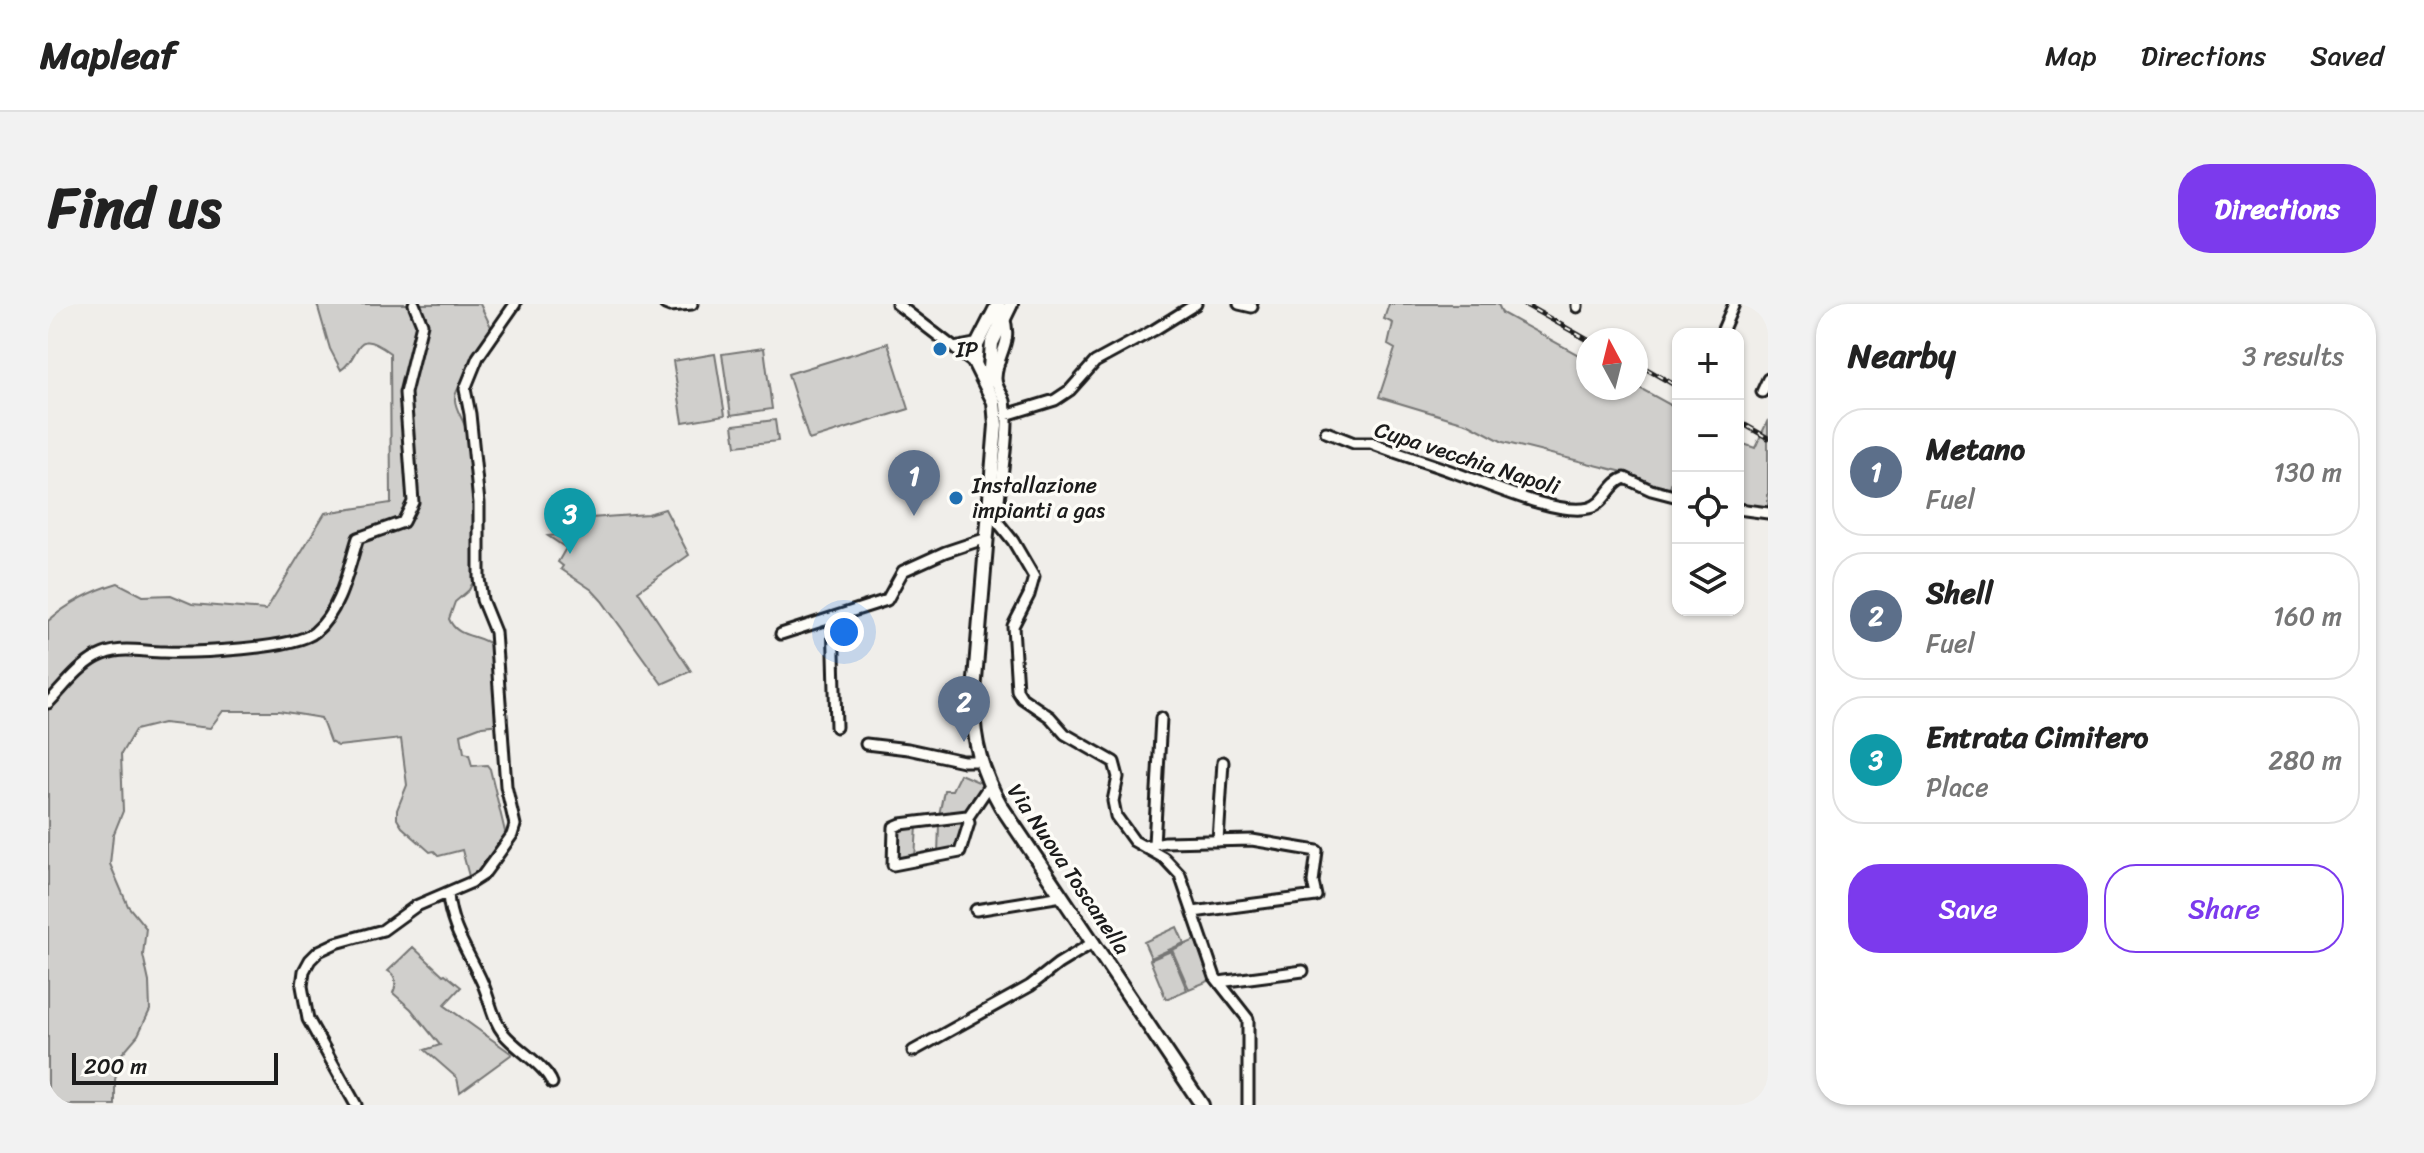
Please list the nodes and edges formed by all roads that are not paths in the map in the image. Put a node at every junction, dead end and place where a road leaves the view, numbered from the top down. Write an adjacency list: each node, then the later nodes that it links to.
1 (414, 304): 29 (street)
2 (515, 304): 39 (street)
3 (665, 304): 4 (street)
4 (692, 304)
5 (897, 304): 15 (street)
6 (998, 304): 14 (main road)
7 (1011, 304): 12 (main road)
8 (1196, 304): 21 (street)
9 (1239, 304): 11 (street)
10 (1734, 304): 13 (street)
11 (1252, 307)
12 (1004, 317): 14 (main road); 16 (street)
13 (1724, 328)
14 (986, 346): 15 (main road); 16 (street); 17 (main road); 19 (main road, Via Nuova Toscanella)
15 (957, 349): 17 (street)
16 (1004, 350): 21 (street)
17 (975, 364): 19 (main road, Via Nuova Toscanella)
18 (1768, 379): 20 (street)
19 (990, 392): 26 (main road, Via Nuova Toscanella)
20 (1762, 392)
21 (1006, 415): 38 (street)
22 (1326, 432): 23 (street, Cupa vecchia Napoli)
23 (1672, 495)
24 (1744, 510): 25 (street)
25 (1768, 513)
26 (987, 538): 27 (street); 33 (main road, Via Nuova Toscanella)
27 (833, 617): 28 (street); 31 (street)
28 (781, 634)
29 (48, 703)
30 (1161, 718): 38 (street)
31 (836, 727)
32 (866, 744): 33 (street)
33 (980, 761): 35 (main road, Via Nuova Toscanella)
34 (1223, 762): 37 (street)
35 (989, 786): 36 (street); 40 (main road, Via Nuova Toscanella)
36 (968, 817): 36 (street)
37 (1218, 841): 38 (street); 42 (street)
38 (1149, 845): 42 (street)
39 (448, 894): 47 (street); 48 (street)
40 (1062, 896): 41 (street); 43 (main road, Via Nuova Toscanella)
41 (976, 910)
42 (1193, 912): 45 (street)
43 (1094, 942): 46 (street); 49 (main road, Via Nuova Toscanella)
44 (1303, 971): 45 (street)
45 (1219, 982): 50 (street)
46 (913, 1051)
47 (552, 1083)
48 (356, 1105)
49 (1202, 1105)
50 (1248, 1105)

